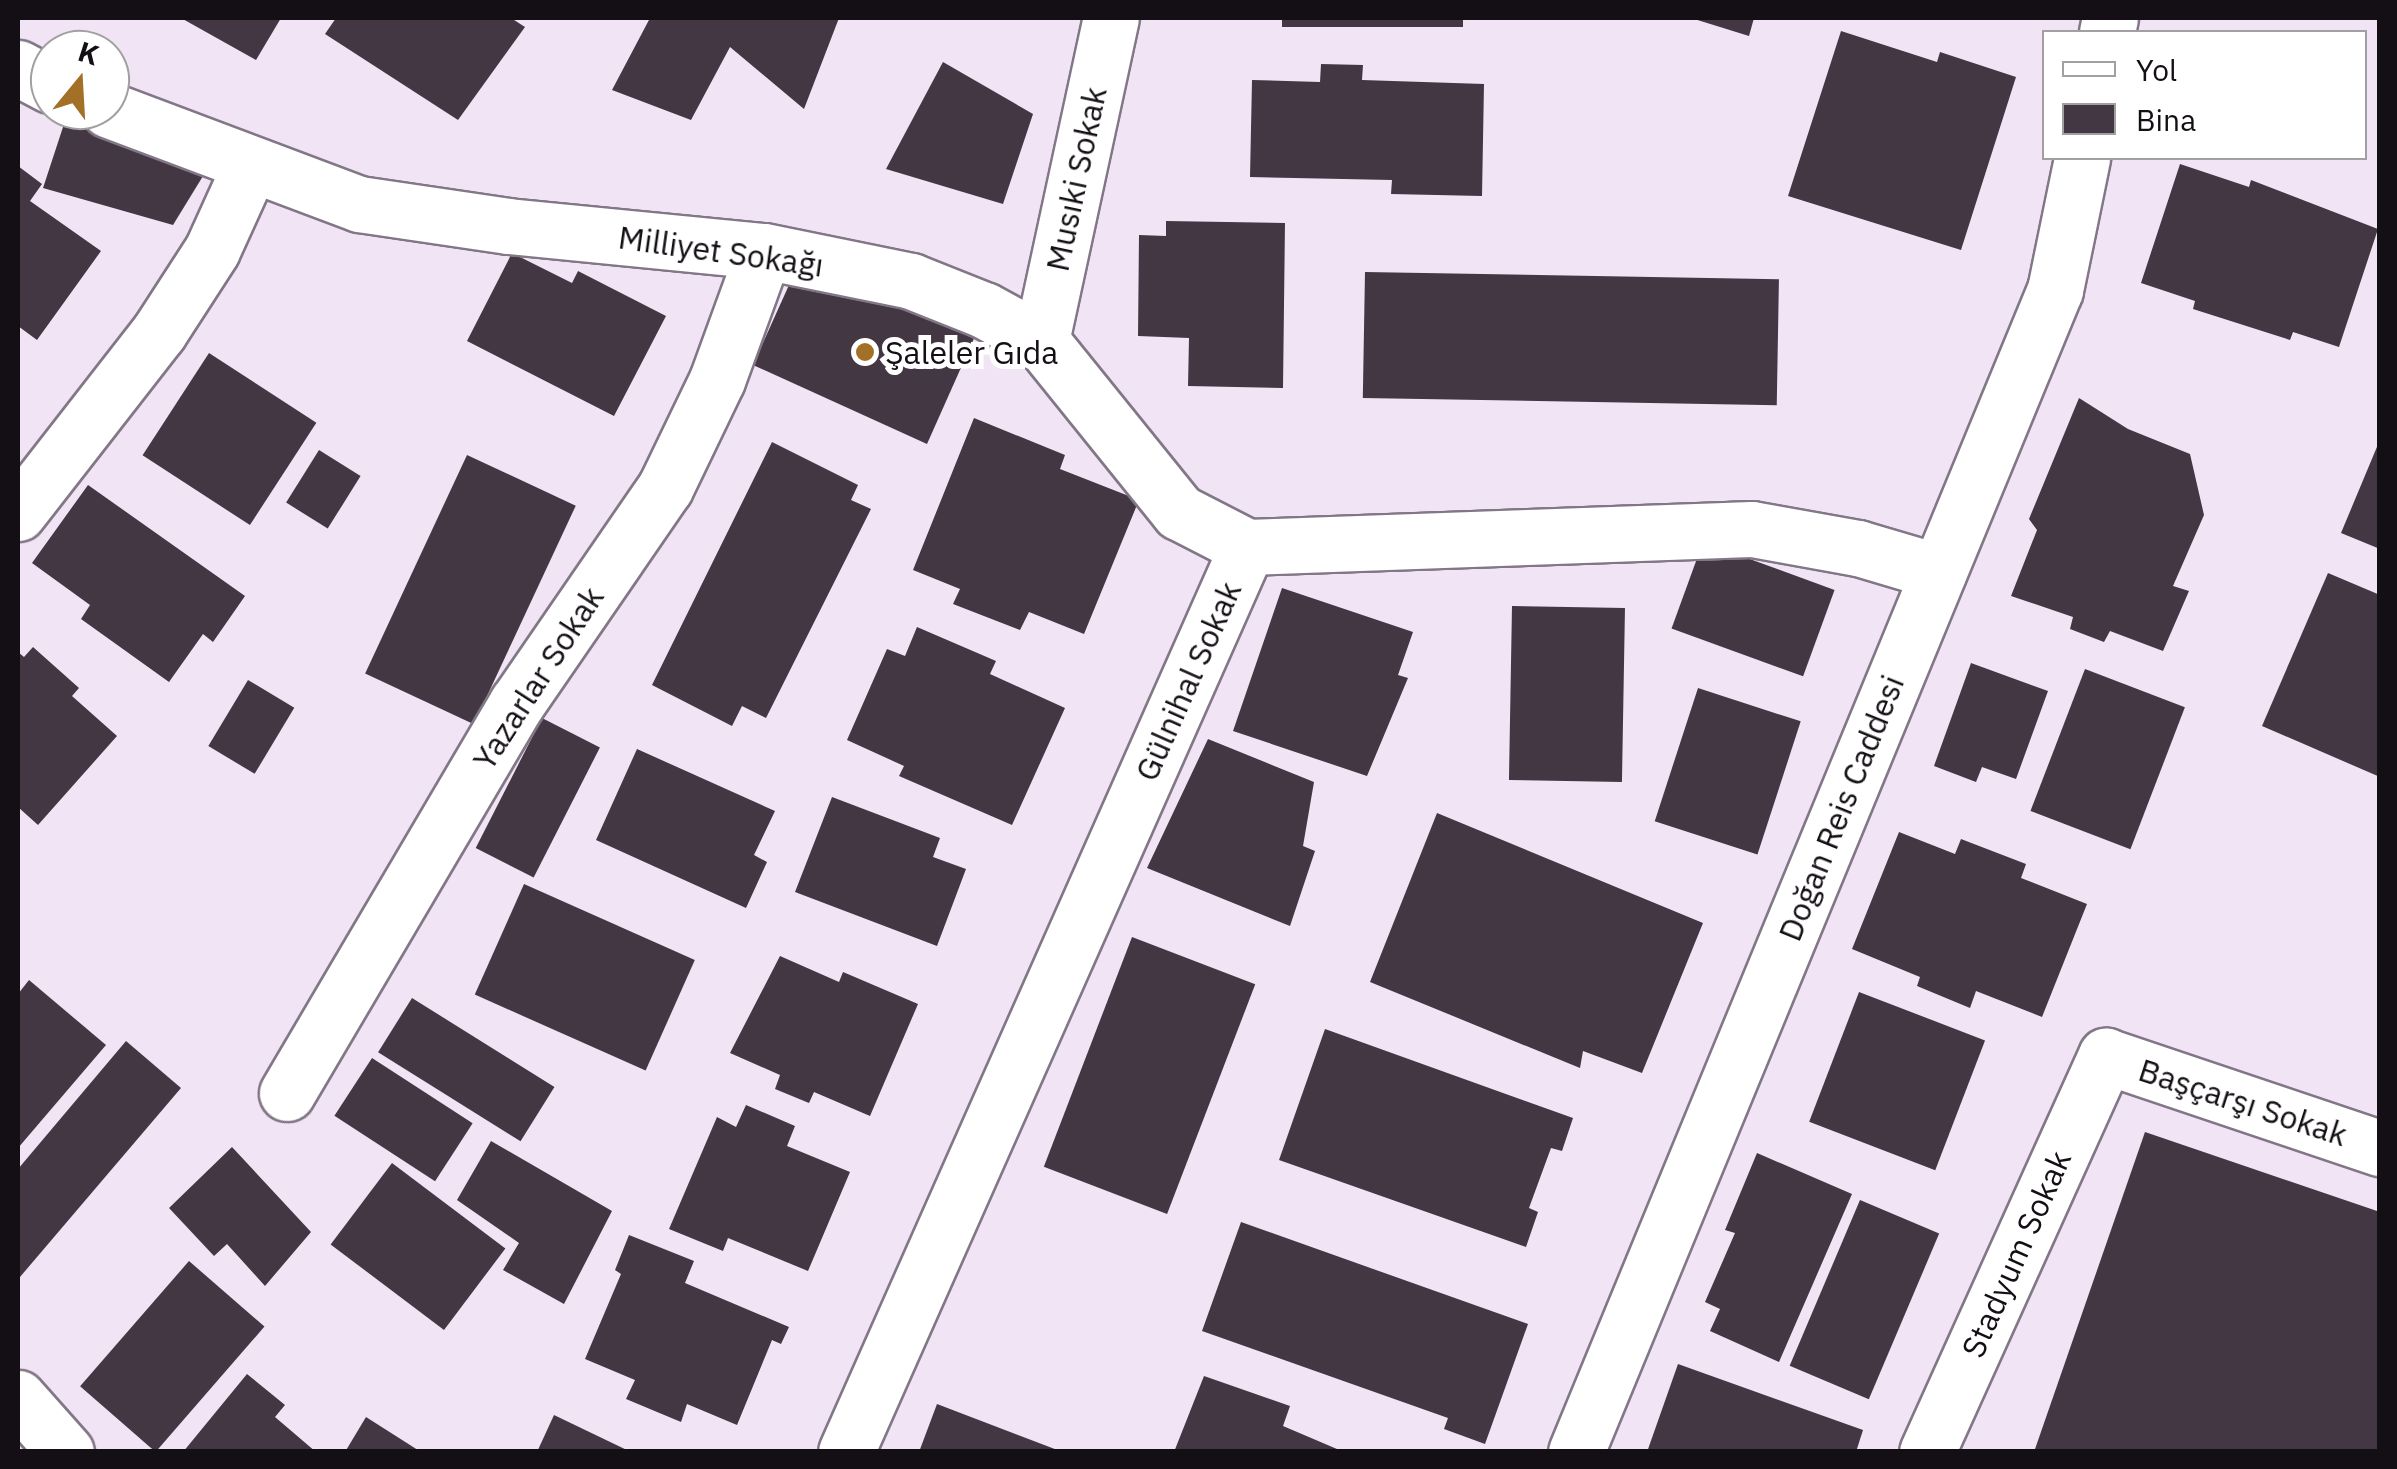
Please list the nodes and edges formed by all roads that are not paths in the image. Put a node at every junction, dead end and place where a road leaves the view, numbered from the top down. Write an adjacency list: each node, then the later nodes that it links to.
1 (1111, 18): 6 (street, Musıki Sokak)
2 (130, 118): 4 (street, Milliyet Sokağı)
3 (2082, 160): 9 (street, Doğan Reis Caddesi)
4 (251, 164): 5 (street, Milliyet Sokağı); 7 (street)
5 (764, 251): 6 (street, Milliyet Sokağı); 11 (street, Yazarlar Sokak)
6 (1040, 341): 8 (street, Milliyet Sokağı)
7 (18, 513)
8 (1248, 547): 9 (street, Gülnihal Sokak); 15 (street, Gülnihal Sokak)
9 (1938, 572): 16 (street, Doğan Reis Caddesi)
10 (2106, 1056): 12 (street, Başçarşı Sokak); 17 (street, Stadyum Sokak)
11 (286, 1094)
12 (2380, 1148)
13 (18, 1398): 14 (street)
14 (66, 1452)
15 (846, 1452)
16 (1576, 1452)
17 (1927, 1452)

